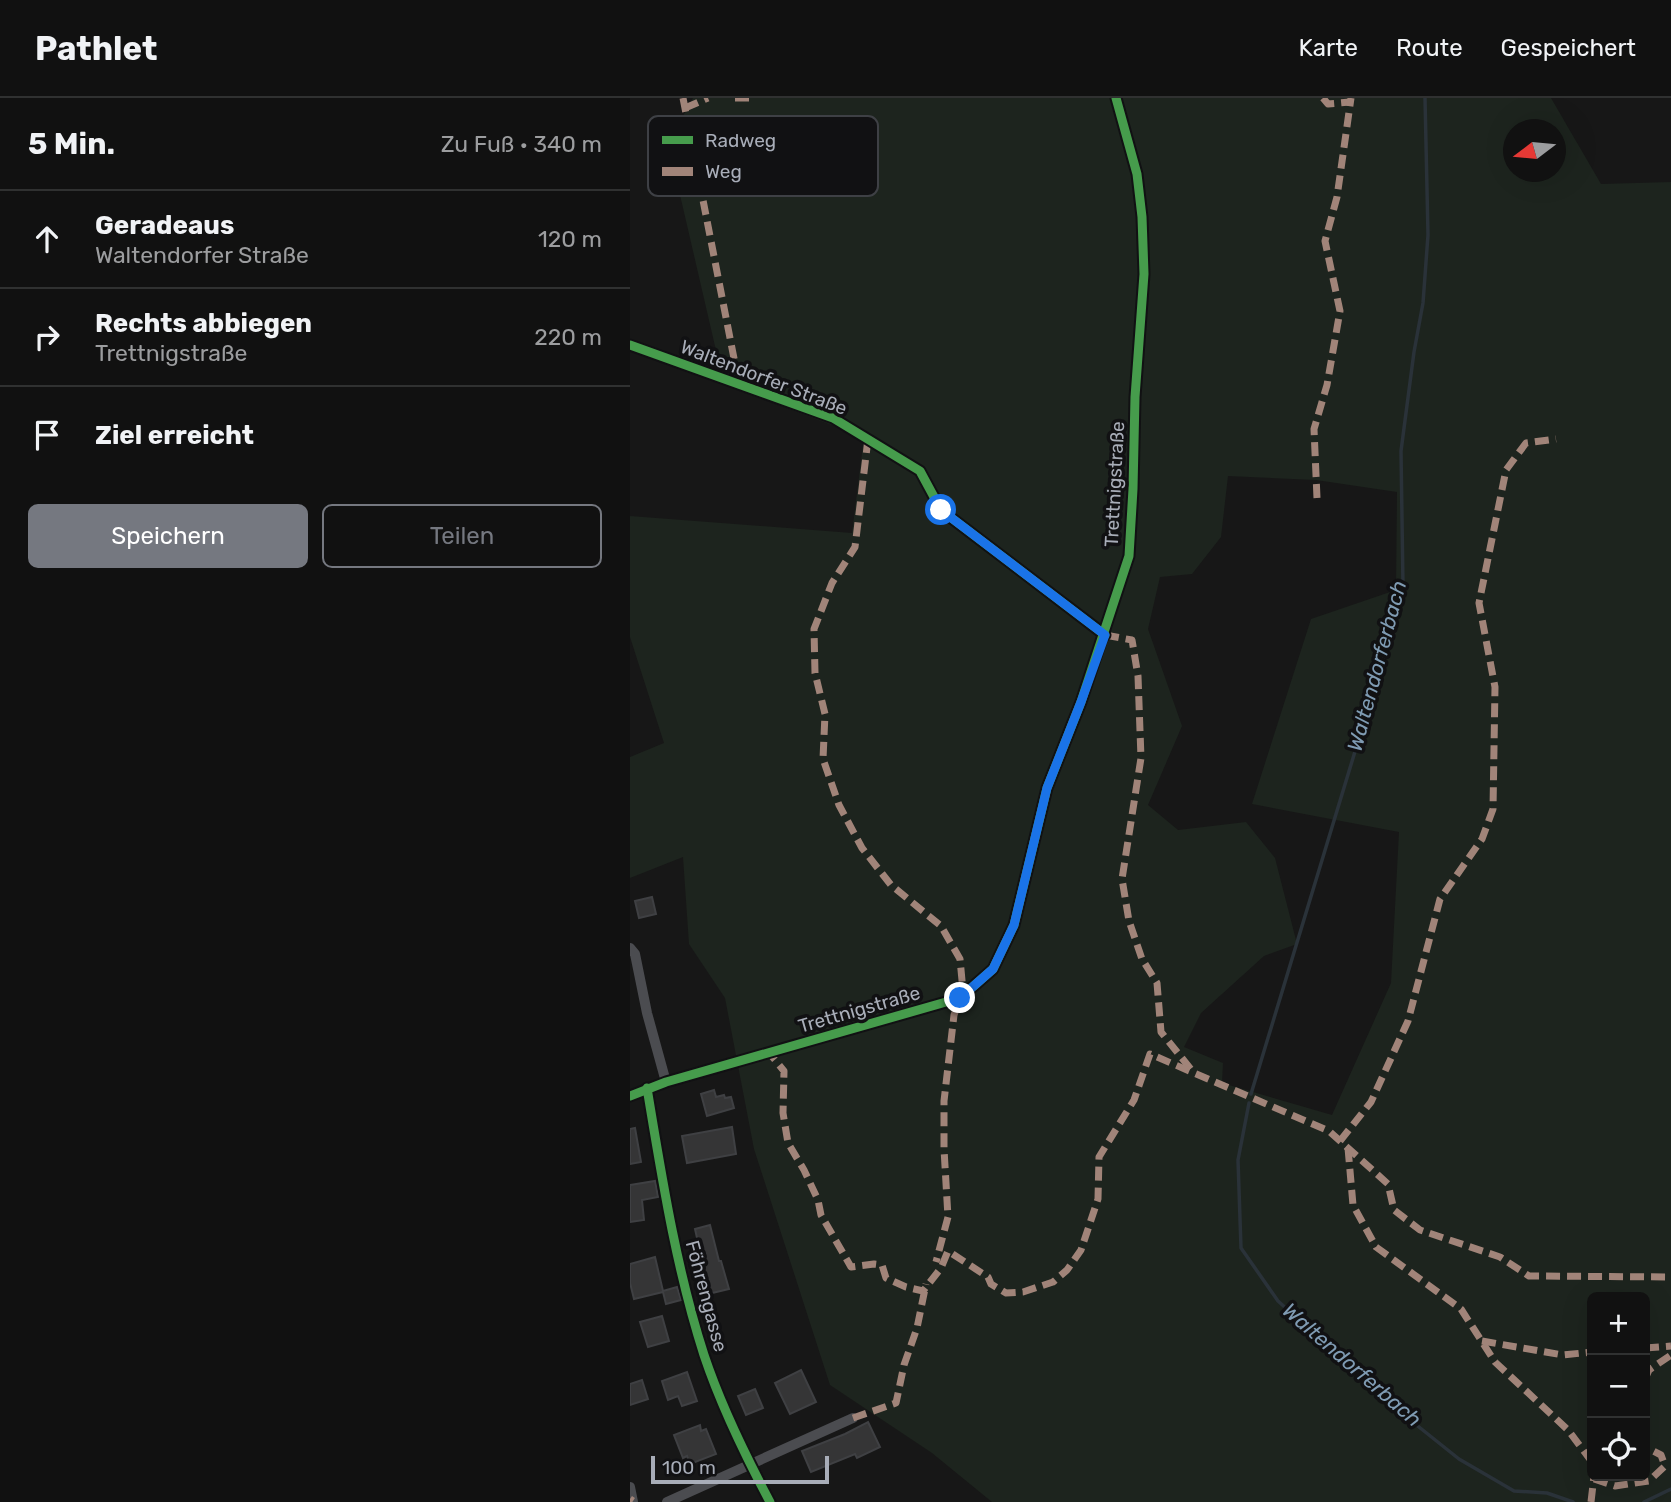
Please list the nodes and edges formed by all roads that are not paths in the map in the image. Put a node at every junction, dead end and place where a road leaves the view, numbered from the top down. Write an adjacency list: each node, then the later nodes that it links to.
1 (1116, 98): 3 (street, Trettnigstraße)
2 (630, 345): 3 (street, Waltendorfer Straße)
3 (1105, 635): 5 (street, Trettnigstraße)
4 (630, 948): 5 (street)
5 (666, 1082): 6 (street, Trettnigstraße)
6 (647, 1088): 7 (street, Trettnigstraße); 9 (street, Föhrengasse)
7 (630, 1096)
8 (853, 1418): 9 (street)
9 (750, 1464): 12 (street); 13 (street, Föhrengasse)
10 (630, 1487): 11 (street)
11 (633, 1502)
12 (667, 1502)
13 (770, 1502)

